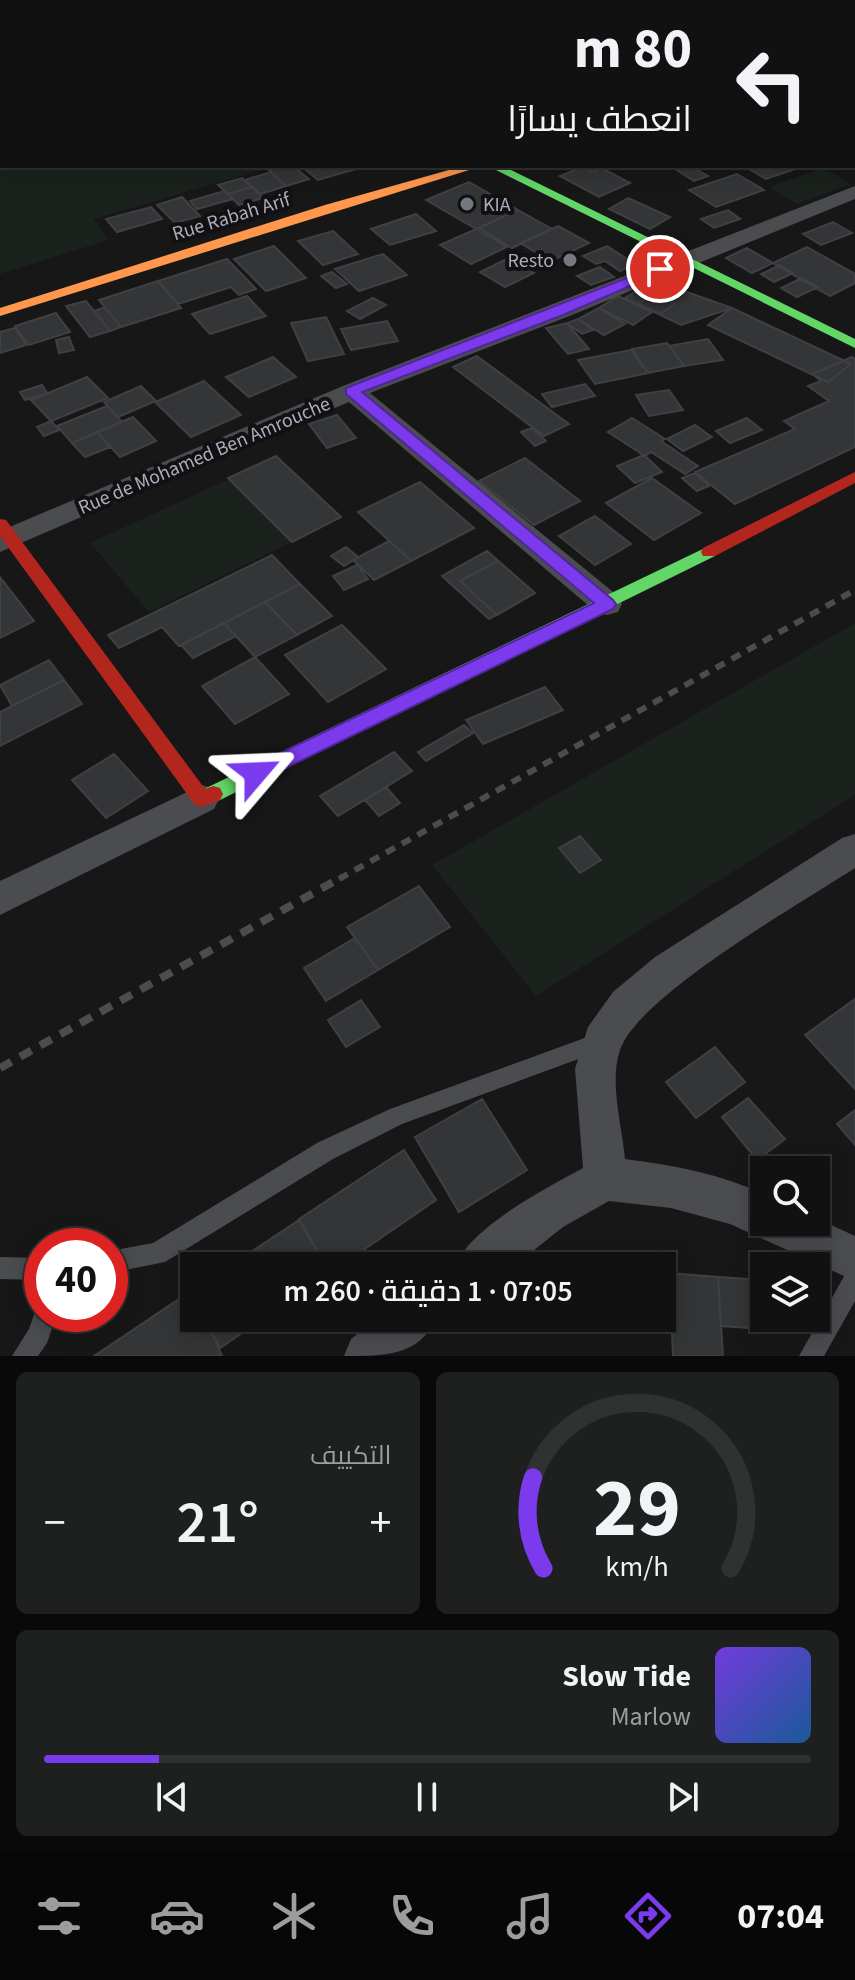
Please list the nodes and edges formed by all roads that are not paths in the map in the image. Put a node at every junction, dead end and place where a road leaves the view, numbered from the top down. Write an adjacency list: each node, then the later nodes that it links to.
1 (469, 168): 5 (main road, Rue Rabah Arif)
2 (498, 168): 4 (main road)
3 (855, 192): 4 (street, Rue de Mohamed Ben Amrouche)
4 (686, 258): 6 (main road); 7 (street, Rue de Mohamed Ben Amrouche)
5 (0, 312)
6 (855, 344)
7 (352, 391): 9 (street, Rue de Mohamed Ben Amrouche); 10 (street)
8 (855, 477): 10 (main road)
9 (3, 535): 11 (main road)
10 (607, 604): 11 (main road)
11 (202, 799): 13 (street)
12 (855, 849): 14 (street)
13 (0, 899)
14 (602, 1040): 15 (street); 19 (lane)
15 (606, 1179): 16 (street); 18 (street)
16 (750, 1210)
17 (806, 1236): 20 (street)
18 (496, 1252)
19 (128, 1259)
20 (855, 1259)
21 (0, 1268): 22 (lane)
22 (24, 1269)
23 (855, 1279): 28 (lane)
24 (40, 1332): 26 (lane)
25 (397, 1332): 27 (street)
26 (24, 1356)
27 (368, 1356)
28 (811, 1356)

